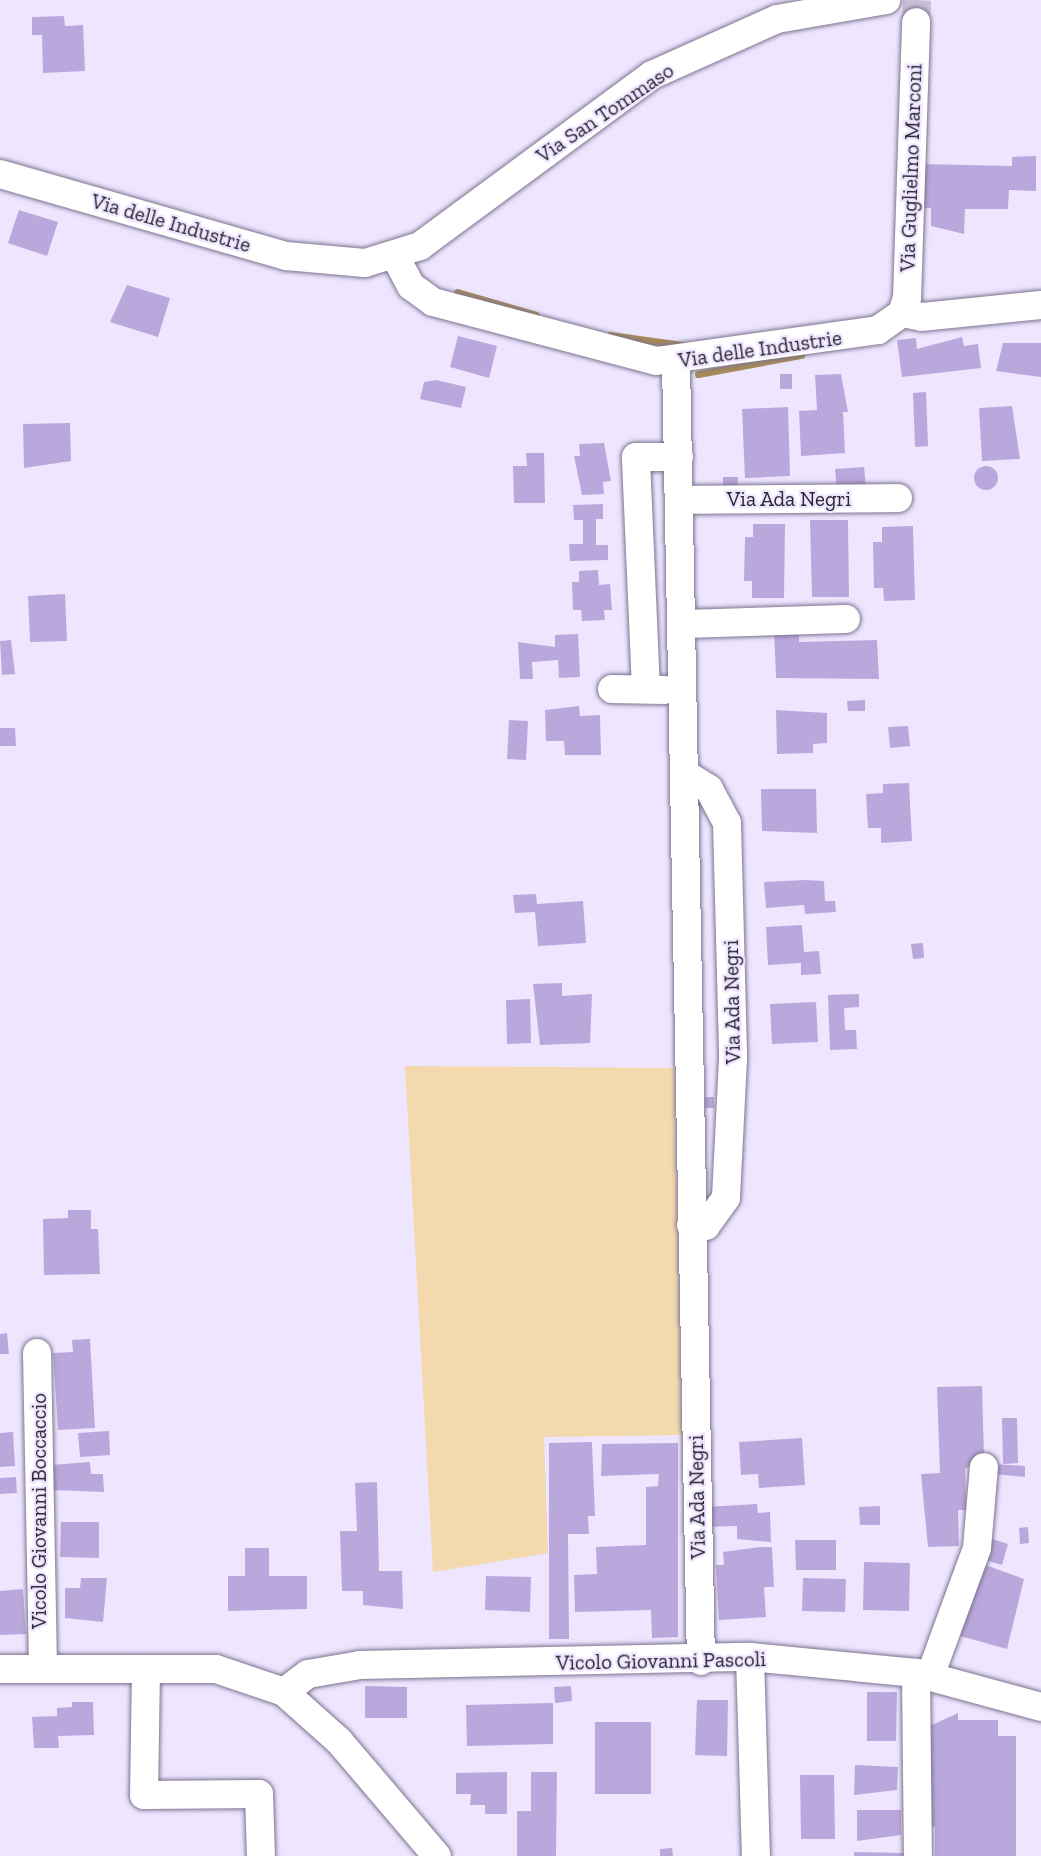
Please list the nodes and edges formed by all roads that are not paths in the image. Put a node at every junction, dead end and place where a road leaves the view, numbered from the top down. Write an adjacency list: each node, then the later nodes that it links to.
1 (886, 0): 4 (street, Via San Tommaso)
2 (916, 22): 7 (street, Via Guglielmo Marconi)
3 (0, 174): 5 (street, Via delle Industrie)
4 (395, 256): 5 (street, Via San Tommaso); 8 (street, Via delle Industrie)
5 (344, 264)
6 (1041, 305): 7 (street)
7 (902, 313): 8 (street, Via delle Industrie)
8 (676, 362): 9 (street, Via Ada Negri)
9 (679, 457): 11 (street, Via Ada Negri); 15 (street)
10 (898, 498): 11 (street, Via Ada Negri)
11 (680, 500): 13 (street, Via Ada Negri)
12 (846, 619): 13 (street)
13 (682, 624): 16 (street, Via Ada Negri)
14 (612, 689): 15 (street)
15 (646, 689): 16 (street)
16 (686, 691): 17 (street, Via Ada Negri)
17 (687, 775): 18 (street, Via Ada Negri); 18 (street, Via Ada Negri)
18 (691, 1225): 22 (street, Via Ada Negri)
19 (38, 1353): 23 (street, Vicolo Giovanni Boccaccio)
20 (984, 1467): 26 (street)
21 (750, 1657): 22 (street, Vicolo Giovanni Pascoli); 26 (street, Vicolo Giovanni Pascoli); 31 (street)
22 (700, 1661): 27 (street, Vicolo Giovanni Pascoli)
23 (43, 1668): 24 (street); 25 (street)
24 (0, 1669)
25 (146, 1669): 27 (street); 29 (street)
26 (923, 1675): 28 (street, Vicolo Giovanni Pascoli); 32 (street)
27 (284, 1692): 30 (street)
28 (1041, 1707)
29 (261, 1856)
30 (437, 1856)
31 (756, 1856)
32 (918, 1856)

